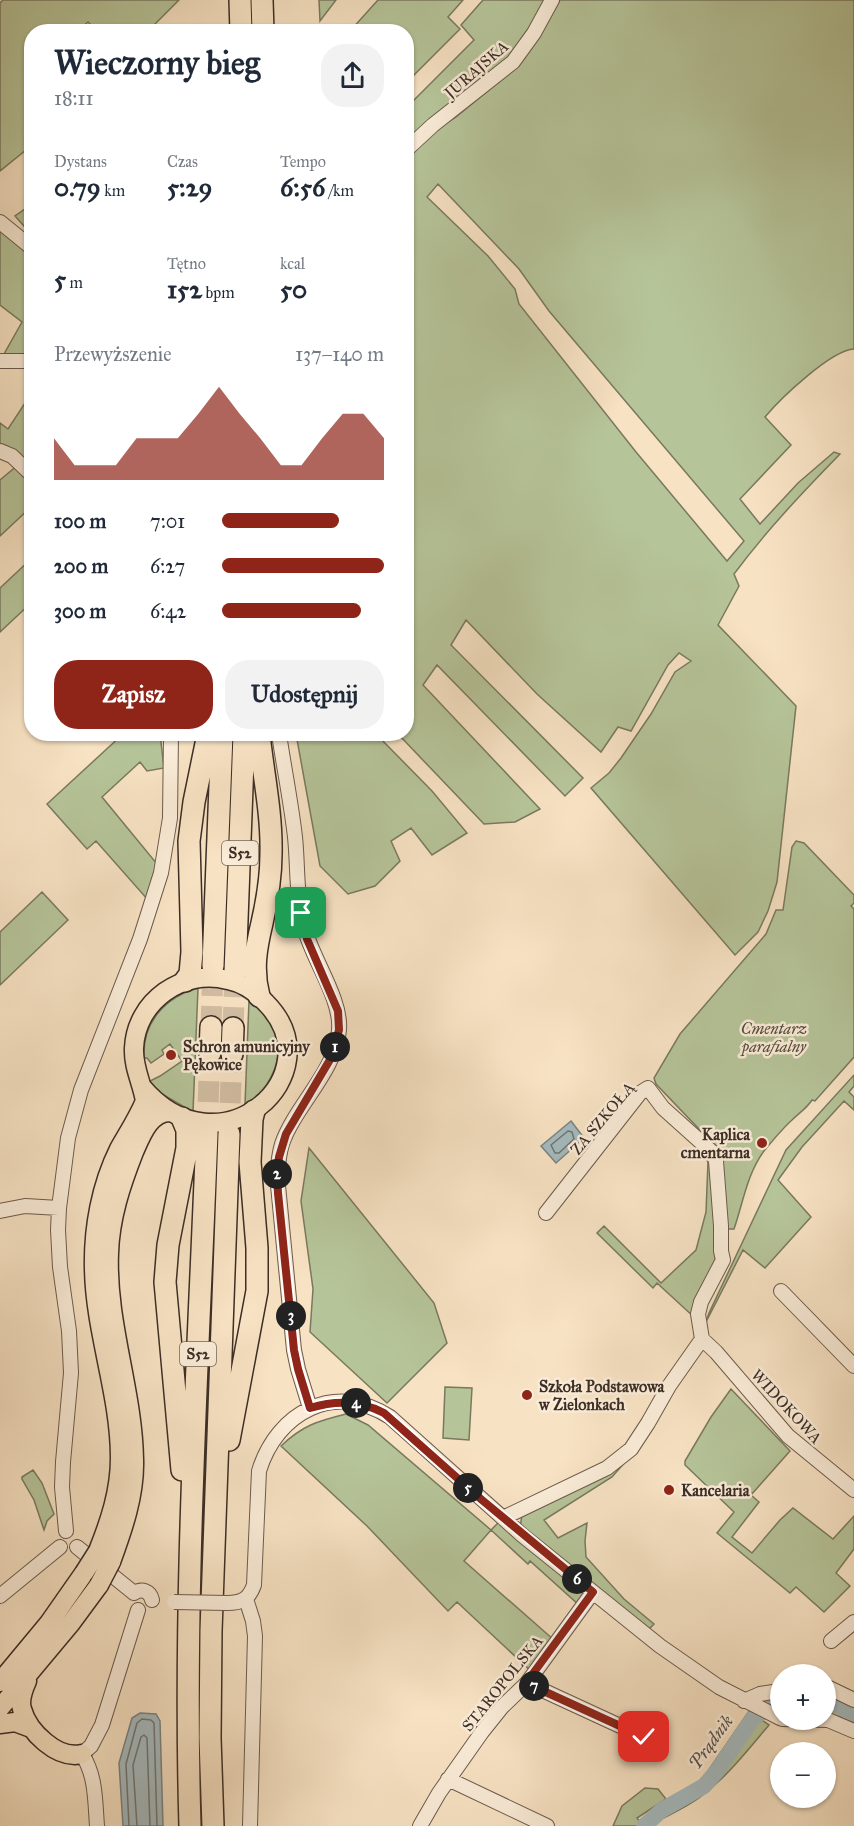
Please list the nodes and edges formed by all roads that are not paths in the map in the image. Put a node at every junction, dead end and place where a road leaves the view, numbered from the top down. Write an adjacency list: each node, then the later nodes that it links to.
1 (240, 0): 4 (highway)
2 (262, 0): 5 (highway)
3 (552, 0): 6 (street, JURAJSKA)
4 (241, 24)
5 (263, 24)
6 (414, 143)
7 (0, 222): 8 (street)
8 (24, 242)
9 (0, 361): 10 (street)
10 (24, 361)
11 (0, 450): 12 (street)
12 (24, 468)
13 (171, 741): 32 (street)
14 (207, 741): 21 (highway)
15 (222, 741): 19 (highway, S52)
16 (244, 741): 20 (highway, S52)
17 (260, 741): 22 (highway)
18 (280, 741): 38 (street)
19 (213, 966)
20 (235, 973)
21 (186, 981): 22 (main road); 27 (main road)
22 (259, 996): 28 (main road)
23 (211, 1027): 25 (highway)
24 (233, 1028): 26 (highway)
25 (210, 1053)
26 (232, 1054)
27 (142, 1087): 29 (main road); 45 (main road)
28 (254, 1111): 29 (main road); 41 (highway)
29 (176, 1115): 45 (main road); 46 (highway)
30 (207, 1133): 46 (highway, S52)
31 (229, 1134): 41 (highway, S52)
32 (59, 1208): 33 (street); 42 (street)
33 (0, 1211)
34 (546, 1213): 36 (street, ZA SZKOŁĄ)
35 (781, 1291): 37 (street)
36 (702, 1340): 39 (street, WIDOKOWA); 40 (street)
37 (854, 1366)
38 (310, 1408): 40 (street); 50 (street)
39 (854, 1490)
40 (503, 1518): 47 (street)
41 (214, 1520): 75 (highway, S52)
42 (66, 1531): 43 (street); 44 (street)
43 (60, 1547): 44 (street); 49 (street)
44 (77, 1547): 48 (street)
45 (104, 1556): 55 (main road, bridge); 57 (main road, bridge)
46 (190, 1576): 74 (highway, S52)
47 (593, 1592): 59 (street, STAROPOLSKA); 63 (street)
48 (134, 1593): 51 (street); 52 (street)
49 (0, 1596)
50 (246, 1599): 51 (street, bridge); 76 (street)
51 (152, 1600): 52 (street)
52 (138, 1610): 71 (street)
53 (854, 1622): 54 (street)
54 (831, 1641)
55 (30, 1645): 56 (main road); 58 (main road)
56 (0, 1667)
57 (31, 1671): 64 (main road); 68 (main road)
58 (0, 1682)
59 (526, 1683): 70 (street); 72 (street, STAROPOLSKA)
60 (836, 1691): 62 (street)
61 (770, 1692): 63 (street)
62 (854, 1700)
63 (747, 1702): 65 (street)
64 (0, 1708)
65 (770, 1713)
66 (836, 1723): 69 (street)
67 (0, 1724): 68 (main road)
68 (32, 1728): 71 (main road)
69 (854, 1731)
70 (644, 1737)
71 (82, 1754): 73 (street)
72 (448, 1779): 77 (street, STAROPOLSKA); 78 (street)
73 (97, 1826)
74 (190, 1826)
75 (213, 1826)
76 (250, 1826)
77 (420, 1826)
78 (547, 1826)

